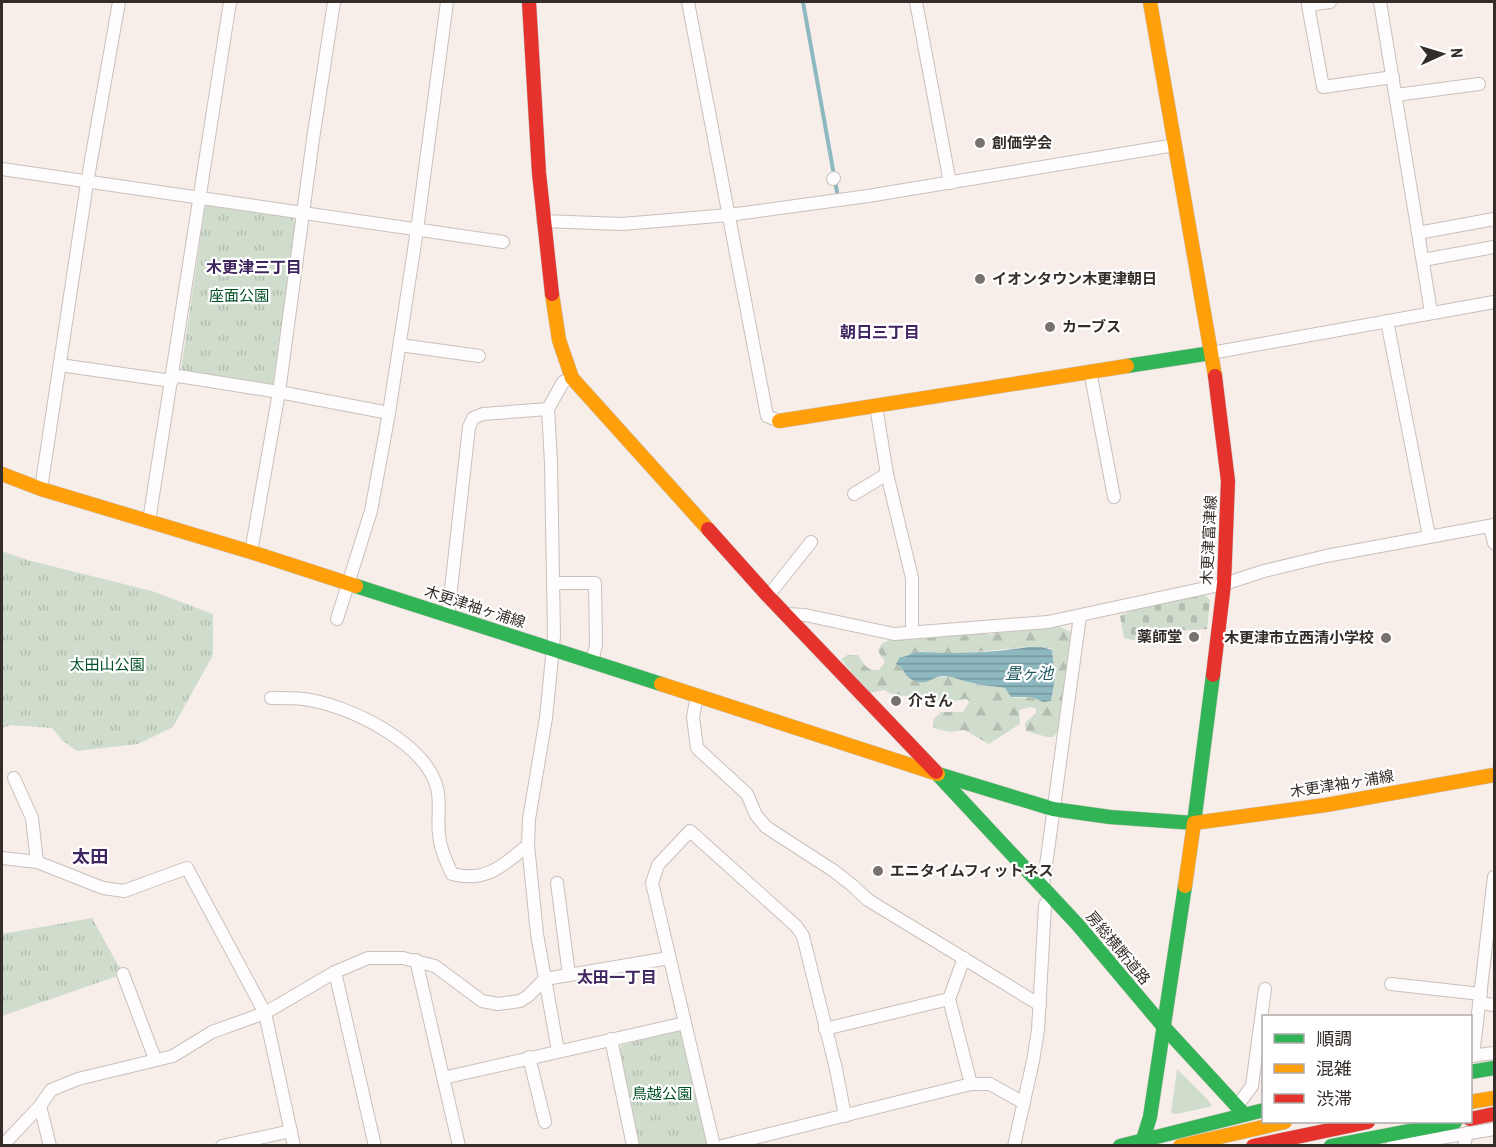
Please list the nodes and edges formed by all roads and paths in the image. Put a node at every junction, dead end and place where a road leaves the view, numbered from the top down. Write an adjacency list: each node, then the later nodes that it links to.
1 (119, 2): 16 (street)
2 (230, 2): 18 (street)
3 (334, 2): 19 (street)
4 (447, 2): 23 (street)
5 (529, 2): 22 (main road)
6 (688, 2): 20 (street)
7 (916, 2): 17 (street)
8 (1150, 2): 14 (main road, 木更津富津線)
9 (1330, 2): 11 (street)
10 (1380, 2): 11 (street)
11 (1393, 76): 13 (street)
12 (1479, 84): 13 (street)
13 (1396, 95): 24 (street)
14 (1175, 146): 17 (street); 32 (main road, 木更津富津線)
15 (2, 169): 16 (street)
16 (87, 183): 18 (street); 34 (street)
17 (950, 183): 20 (street)
18 (200, 198): 19 (street); 36 (street)
19 (304, 213): 23 (street); 38 (street)
20 (729, 216): 22 (street); 42 (street)
21 (1494, 219): 24 (street)
22 (543, 221): 37 (main road)
23 (417, 230): 25 (street); 31 (street)
24 (1418, 233): 27 (street)
25 (502, 243)
26 (1494, 247): 27 (street)
27 (1423, 260): 29 (street)
28 (1494, 302): 29 (street)
29 (1431, 312): 30 (street)
30 (1386, 321): 32 (street); 50 (street)
31 (400, 345): 33 (street); 41 (street)
32 (1211, 353): 35 (main road); 56 (main road, 木更津富津線)
33 (479, 356)
34 (60, 365): 36 (street); 45 (street)
35 (1090, 371): 39 (main road); 47 (street)
36 (172, 378): 38 (street); 48 (street)
37 (572, 378): 40 (street); 57 (main road, 房総横断道路)
38 (279, 392): 41 (street); 53 (street)
39 (876, 406): 42 (main road); 44 (street)
40 (548, 409): 54 (street); 59 (street)
41 (389, 413): 55 (street)
42 (779, 421)
43 (2, 474): 45 (main road, 木更津袖ヶ浦線)
44 (887, 474): 46 (street); 62 (street)
45 (41, 489): 48 (main road, 木更津袖ヶ浦線)
46 (854, 494)
47 (1114, 497)
48 (149, 522): 53 (main road, 木更津袖ヶ浦線)
49 (1492, 525): 50 (street); 52 (street)
50 (1428, 536): 56 (street)
51 (811, 542): 57 (street)
52 (1494, 543)
53 (251, 552): 55 (main road, 木更津袖ヶ浦線)
54 (554, 583): 63 (street); 64 (street)
55 (349, 584): 59 (main road, 木更津袖ヶ浦線); 61 (street)
56 (1224, 584): 60 (street); 71 (main road, 木更津富津線)
57 (768, 596): 58 (main road, 房総横断道路)
58 (786, 614): 62 (street); 67 (main road, 房総横断道路)
59 (448, 616): 63 (main road, 木更津袖ヶ浦線)
60 (1080, 616): 62 (street); 70 (street)
61 (337, 619)
62 (912, 632)
63 (554, 651): 64 (main road, 木更津袖ヶ浦線); 72 (street)
64 (592, 662): 65 (main road, 木更津袖ヶ浦線)
65 (697, 696): 67 (main road, 木更津袖ヶ浦線); 80 (street)
66 (271, 698): 72 (street)
67 (938, 774): 70 (main road); 77 (main road, 房総横断道路)
68 (1494, 775): 71 (main road, 木更津袖ヶ浦線)
69 (14, 778): 74 (street)
70 (1053, 809): 71 (main road); 77 (street)
71 (1194, 823): 94 (main road, 木更津富津線)
72 (528, 845): 85 (street)
73 (2, 858): 74 (street)
74 (37, 862): 92 (street)
75 (1494, 877): 78 (street)
76 (556, 883): 84 (street)
77 (1047, 892): 90 (street); 94 (main road, 房総横断道路)
78 (1492, 929): 89 (street)
79 (669, 958): 84 (street); 93 (street); 95 (street)
80 (964, 958): 88 (street); 90 (street)
81 (416, 960): 82 (street); 85 (street); 104 (street)
82 (335, 972): 92 (street); 128 (street)
83 (123, 974): 101 (street)
84 (569, 975): 85 (street)
85 (545, 979): 97 (street)
86 (1391, 984): 89 (street)
87 (1265, 989): 110 (street)
88 (949, 999): 95 (street); 105 (street)
89 (1480, 999): 91 (street); 99 (street)
90 (1040, 1005): 108 (street)
91 (1494, 1005)
92 (265, 1013): 101 (street); 120 (street)
93 (685, 1023): 96 (street); 131 (street)
94 (1163, 1026): 110 (main road, 房総横断道路); 123 (main road, 木更津富津線)
95 (825, 1029): 113 (street)
96 (611, 1039): 97 (street); 130 (street)
97 (558, 1051): 100 (street)
98 (1494, 1053): 99 (street)
99 (1472, 1056)
100 (529, 1057): 104 (street); 115 (street)
101 (155, 1059): 109 (street)
102 (1494, 1068): 103 (main road)
103 (1472, 1072)
104 (443, 1078): 129 (street)
105 (971, 1084): 108 (street); 113 (street)
106 (1494, 1098): 107 (main road)
107 (1472, 1102)
108 (1024, 1103): 133 (street)
109 (40, 1106): 124 (street); 125 (street)
110 (1241, 1110): 111 (main road); 123 (main road); 137 (main road, 房総横断道路)
111 (1262, 1110)
112 (1494, 1114): 114 (main road)
113 (845, 1116): 132 (street)
114 (1472, 1119)
115 (545, 1122)
116 (1281, 1123): 135 (main road, bridge)
117 (1363, 1123): 136 (main road, bridge)
118 (1451, 1123): 122 (main road)
119 (1494, 1129): 121 (street)
120 (291, 1131): 126 (street); 127 (street)
121 (1465, 1139): 139 (street)
122 (1374, 1142): 138 (main road)
123 (1142, 1143): 134 (main road)
124 (2, 1146)
125 (50, 1146)
126 (222, 1146)
127 (294, 1146)
128 (375, 1146)
129 (459, 1146)
130 (633, 1146)
131 (714, 1146)
132 (722, 1146)
133 (1014, 1146)
134 (1120, 1146)
135 (1180, 1146)
136 (1253, 1146)
137 (1272, 1146)
138 (1331, 1146)
139 (1392, 1146)

